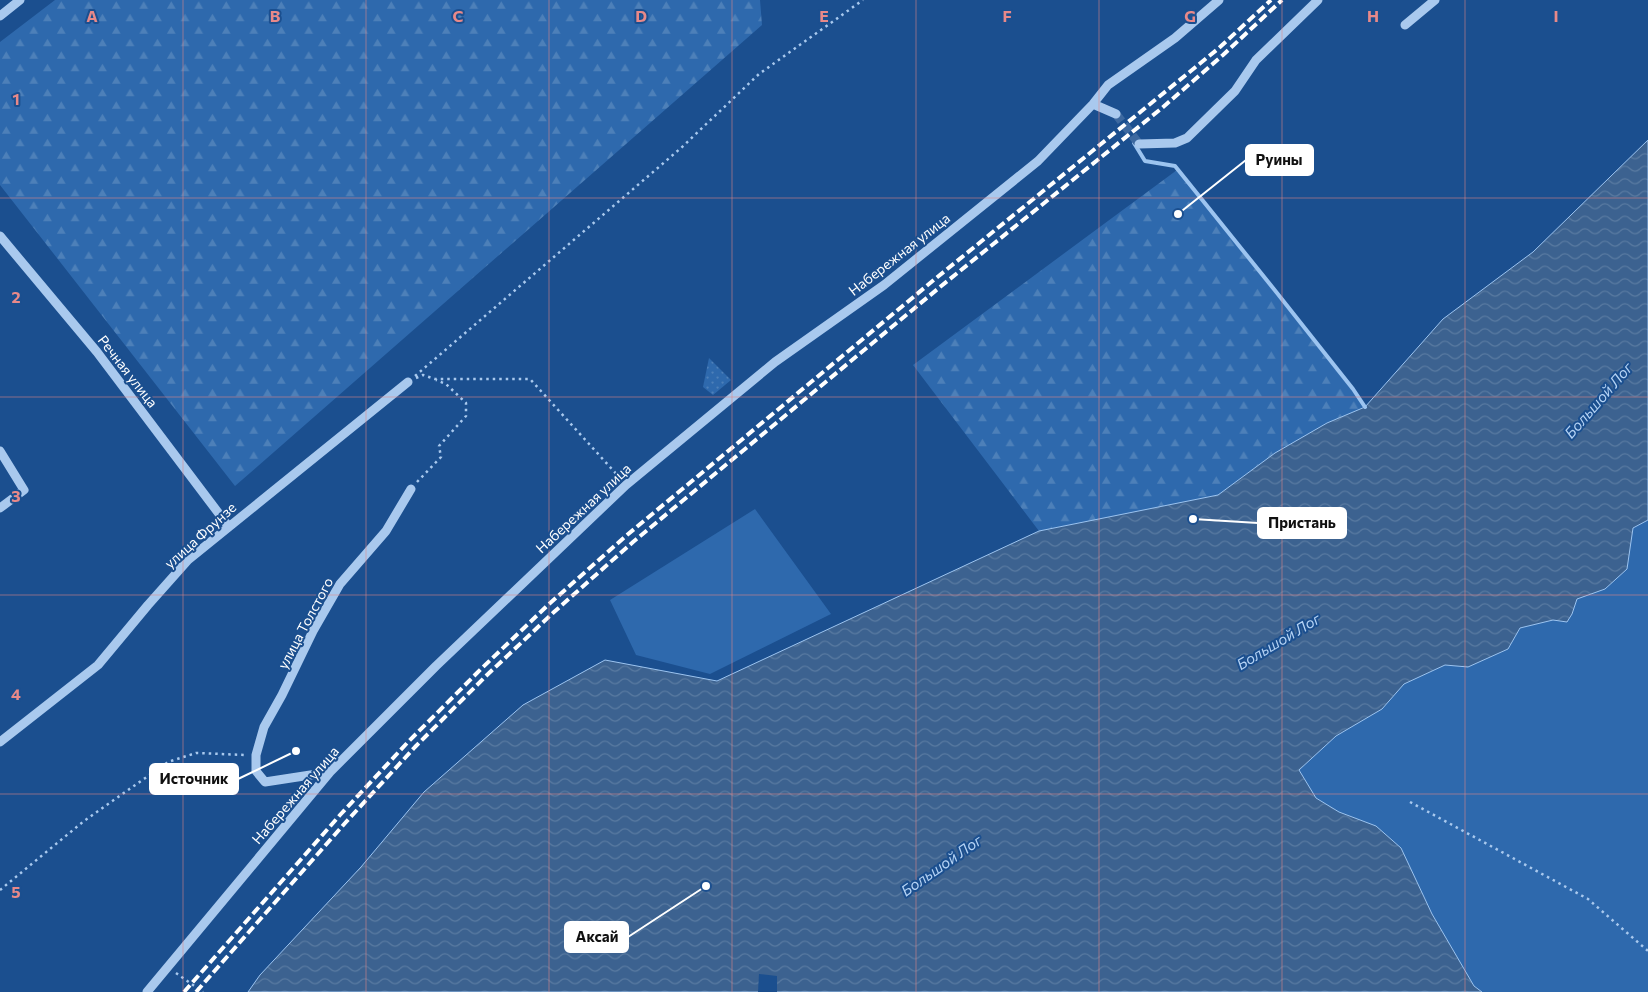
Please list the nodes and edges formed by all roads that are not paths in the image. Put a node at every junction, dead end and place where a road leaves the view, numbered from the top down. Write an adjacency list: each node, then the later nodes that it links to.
1 (20, 0): 5 (street)
2 (1219, 0): 7 (street, Набережная улица)
3 (1318, 0): 9 (street)
4 (1435, 0): 6 (street)
5 (0, 16)
6 (1405, 25)
7 (1093, 104): 8 (street); 17 (street, Набережная улица)
8 (1116, 114)
9 (1139, 144)
10 (0, 236): 15 (street, Речная улица)
11 (408, 382): 15 (street, улица Фрунзе)
12 (0, 451): 14 (street)
13 (411, 489): 17 (street, улица Толстого)
14 (0, 508)
15 (229, 526): 16 (street, улица Фрунзе)
16 (0, 742)
17 (330, 772): 18 (street, Набережная улица)
18 (147, 992)

